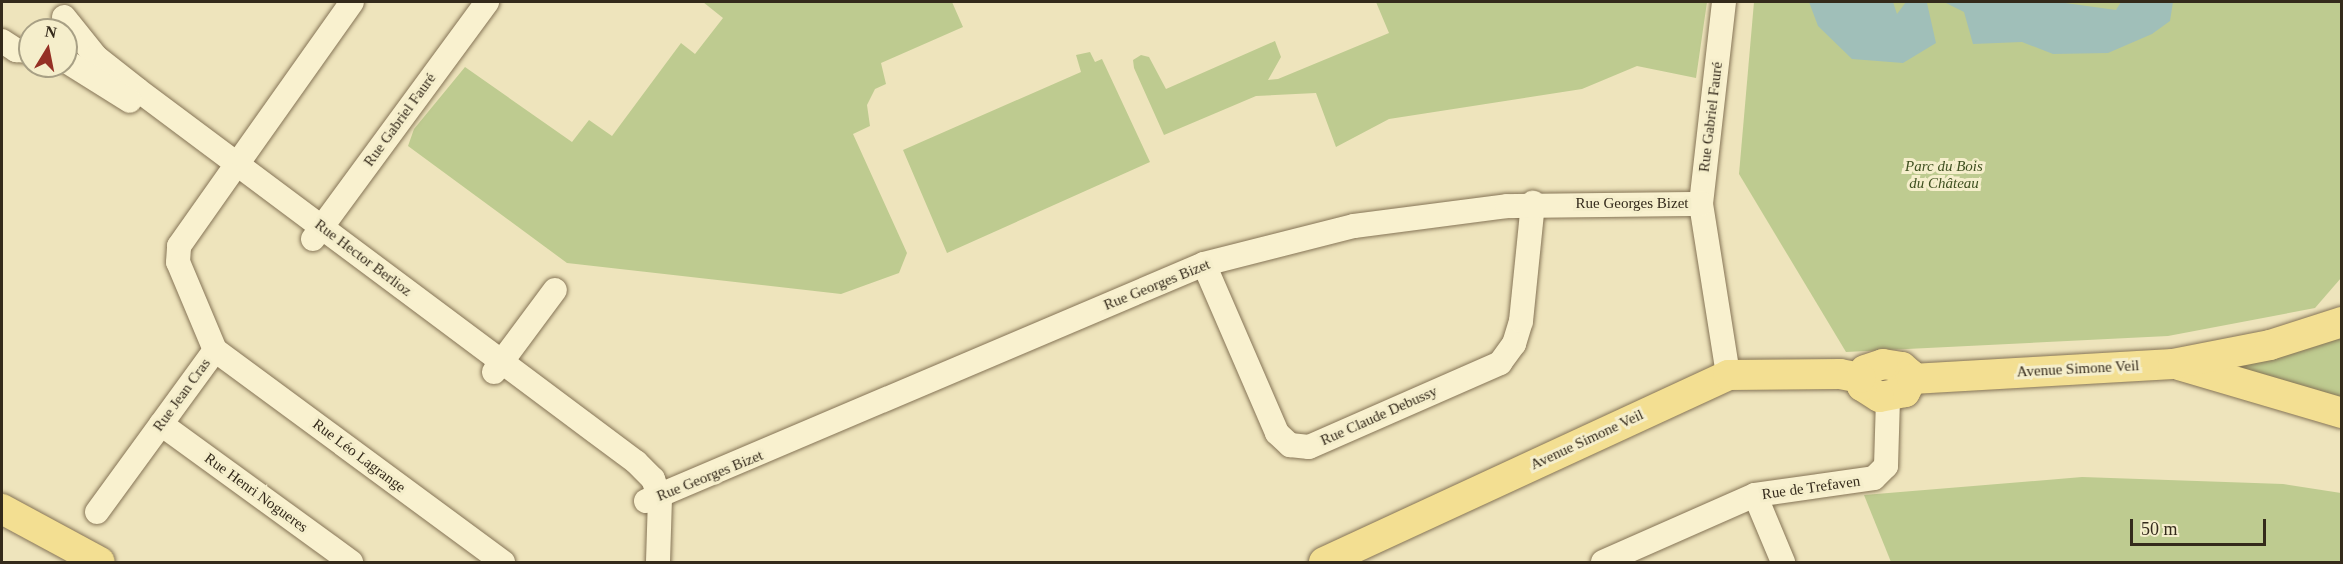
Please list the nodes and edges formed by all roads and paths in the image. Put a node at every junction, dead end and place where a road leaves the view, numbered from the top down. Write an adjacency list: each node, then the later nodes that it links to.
1 (352, 2): 8 (street, Rue Jean Cras)
2 (487, 2): 11 (street, Rue Gabriel Fauré)
3 (1724, 2): 10 (street, Rue Gabriel Fauré)
4 (63, 12): 8 (street, Rue Hector Berlioz)
5 (3, 45): 6 (street)
6 (18, 48)
7 (78, 68): 8 (street, Rue Hector Berlioz)
8 (233, 169): 11 (street, Rue Hector Berlioz); 15 (street, Rue Jean Cras)
9 (1533, 203): 10 (street, Rue Georges Bizet); 12 (street, Rue Georges Bizet); 12 (street, Rue Claude Debussy)
10 (1701, 204): 18 (street, Rue Gabriel Fauré)
11 (317, 233): 17 (street, Rue Hector Berlioz)
12 (1204, 264): 25 (street, Rue Georges Bizet)
13 (555, 290): 17 (street)
14 (2342, 322): 16 (main road, Avenue Simone Veil)
15 (215, 350): 23 (street, Rue Jean Cras); 30 (street, Rue Léo Lagrange)
16 (2174, 364): 20 (main road, Avenue Simone Veil); 22 (main road, Avenue Simone Veil)
17 (498, 367): 25 (street, Rue Hector Berlioz)
18 (1728, 375): 19 (main road, Avenue Simone Veil); 33 (main road, Avenue Simone Veil)
19 (1861, 378): 20 (main road); 21 (main road)
20 (1912, 379): 21 (main road)
21 (1888, 397): 24 (street, Rue de Trefaven)
22 (2342, 413)
23 (161, 424): 27 (street, Rue Jean Cras); 29 (street, Rue Henri Nogueres)
24 (1755, 495): 34 (street, Rue de Trefaven); 35 (street)
25 (653, 500): 31 (street); 32 (street)
26 (2, 509): 28 (main road)
27 (97, 512)
28 (100, 562)
29 (351, 562)
30 (503, 562)
31 (645, 562)
32 (658, 562)
33 (1324, 562)
34 (1603, 562)
35 (1783, 562)

